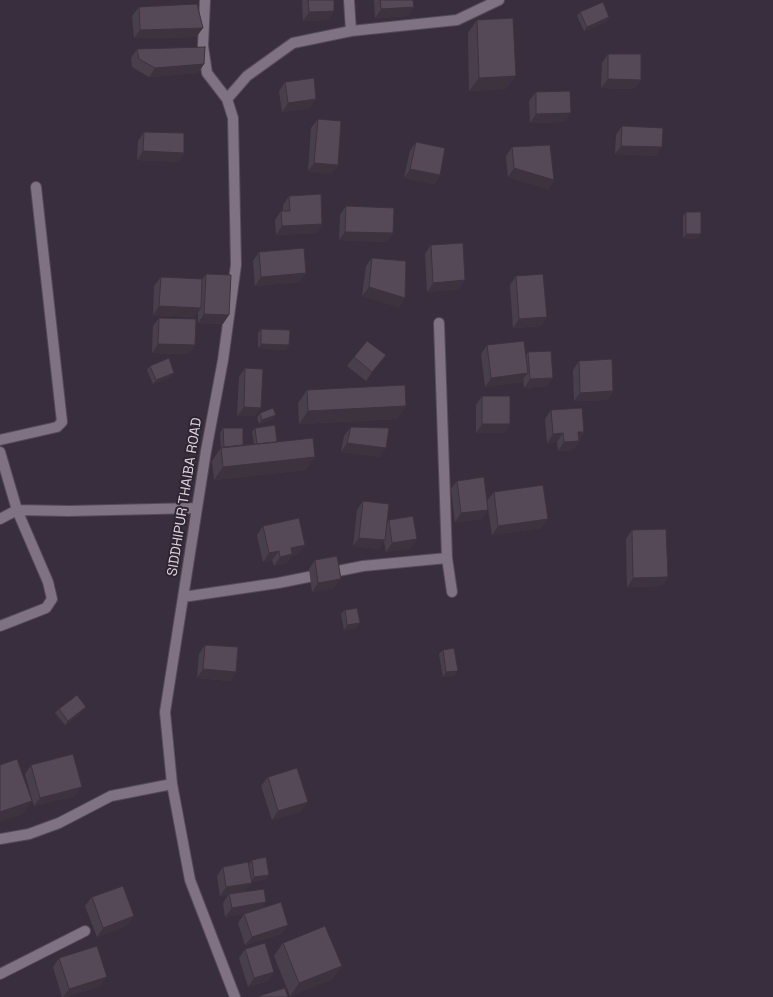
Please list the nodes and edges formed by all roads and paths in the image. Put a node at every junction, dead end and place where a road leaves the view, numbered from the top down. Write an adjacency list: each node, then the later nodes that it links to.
1 (205, 0): 5 (street, SIDDHIPUR THAIBA ROAD)
2 (349, 0): 4 (street)
3 (499, 0): 4 (street)
4 (351, 31): 5 (street)
5 (227, 99): 10 (street, SIDDHIPUR THAIBA ROAD)
6 (36, 186): 8 (street)
7 (439, 323): 13 (street)
8 (0, 440)
9 (0, 452): 11 (street)
10 (197, 508): 11 (street); 15 (street, SIDDHIPUR THAIBA ROAD)
11 (16, 510): 12 (street); 16 (street)
12 (0, 519)
13 (447, 558): 14 (street); 15 (street)
14 (452, 592)
15 (183, 597): 17 (street, SIDDHIPUR THAIBA ROAD)
16 (0, 626)
17 (172, 784): 18 (street); 21 (street, SIDDHIPUR THAIBA ROAD)
18 (0, 839)
19 (85, 931): 20 (street)
20 (0, 974)
21 (235, 997)

